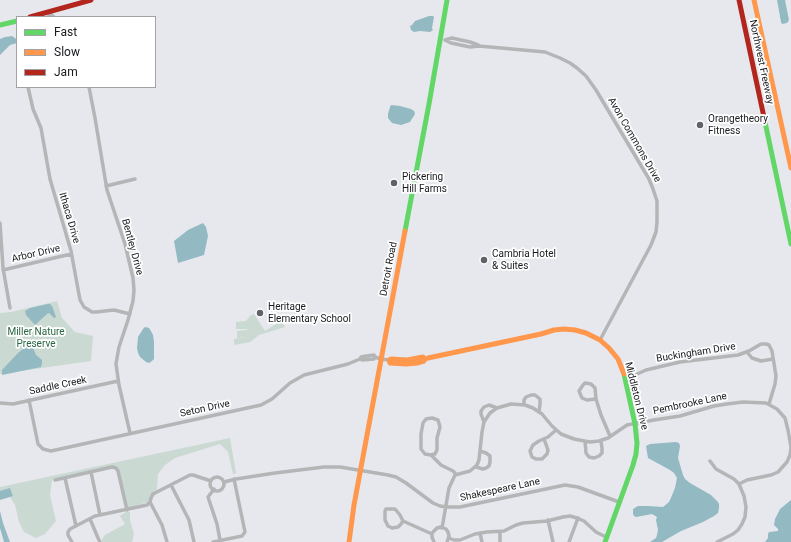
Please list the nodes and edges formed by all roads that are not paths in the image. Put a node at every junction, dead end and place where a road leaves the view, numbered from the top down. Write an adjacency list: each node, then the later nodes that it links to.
1 (91, 0): 5 (main road)
2 (447, 0): 9 (main road, Detroit Road)
3 (739, 0): 16 (main road, Northwest Freeway)
4 (754, 0): 12 (main road, Northwest Freeway)
5 (51, 15): 6 (main road)
6 (40, 16)
7 (16, 21): 8 (main road)
8 (0, 26)
9 (443, 40): 21 (street, Avon Commons Drive); 23 (main road, Detroit Road)
10 (28, 88): 17 (street, Ithaca Drive)
11 (89, 88): 14 (street, Bentley Drive)
12 (791, 168)
13 (135, 179): 14 (street)
14 (106, 186): 20 (street, Bentley Drive)
15 (0, 223): 18 (street)
16 (791, 244)
17 (72, 254): 18 (street, Arbor Drive); 20 (street, Ithaca Drive)
18 (3, 270): 19 (street)
19 (10, 308)
20 (130, 314): 27 (street, Bentley Drive)
21 (600, 340): 24 (main road, Middleton Drive); 26 (main road, Middleton Drive)
22 (747, 352): 25 (street, Buckingham Drive); 25 (street, Buckingham Drive); 26 (street, Buckingham Drive)
23 (381, 359): 24 (street, Middleton Drive); 38 (street, Seton Drive); 48 (main road, Detroit Road)
24 (389, 360)
25 (774, 360): 32 (street, Buckingham Drive)
26 (625, 378): 36 (main road, Middleton Drive)
27 (118, 381): 29 (street, Saddle Creek); 38 (street, Bentley Drive)
28 (596, 399): 28 (street); 39 (street)
29 (29, 400): 30 (street, Saddle Creek); 38 (street, Seton Drive)
30 (0, 403)
31 (524, 404): 33 (street); 34 (street); 34 (street)
32 (769, 404): 36 (street, Pembrooke Lane); 43 (street)
33 (497, 408): 35 (street); 35 (street)
34 (539, 412): 37 (street)
35 (484, 422): 44 (street)
36 (635, 423): 39 (street, Pembrooke Lane); 60 (main road, Middleton Drive)
37 (556, 430): 40 (street); 42 (street)
38 (130, 433)
39 (610, 436): 41 (street, Pembrooke Lane)
40 (544, 440): 40 (street)
41 (601, 440): 42 (street); 42 (street)
42 (585, 442)
43 (791, 448): 56 (street)
44 (480, 451): 47 (street); 47 (street)
45 (431, 455): 45 (street); 50 (street)
46 (710, 461): 56 (street)
47 (476, 467): 50 (street)
48 (361, 470): 52 (street, Shakespeare Lane); 61 (street, Shakespeare Lane); 81 (main road, Detroit Road)
49 (91, 472): 51 (street); 62 (street); 63 (street)
50 (455, 475): 61 (street)
51 (65, 478): 53 (street); 68 (street)
52 (234, 479): 55 (street, Shakespeare Lane); 74 (street)
53 (55, 480)
54 (211, 481): 55 (street, Shakespeare Lane); 57 (street); 58 (street)
55 (224, 482): 58 (street, Shakespeare Lane)
56 (739, 484): 87 (street)
57 (171, 485): 59 (street); 79 (street)
58 (214, 489): 74 (street)
59 (150, 502): 62 (street); 78 (street)
60 (619, 502): 61 (street, Shakespeare Lane); 73 (main road, Middleton Drive)
61 (446, 507): 69 (street)
62 (127, 510): 63 (street)
63 (100, 515): 65 (street)
64 (578, 518): 66 (street); 73 (street); 86 (street)
65 (90, 519): 68 (street); 77 (street)
66 (548, 520): 70 (street); 85 (street)
67 (403, 521): 67 (street); 72 (street)
68 (76, 526): 76 (street)
69 (442, 528): 72 (street); 75 (street)
70 (500, 532): 71 (street); 84 (street)
71 (480, 533): 75 (street); 83 (street)
72 (432, 534): 82 (street)
73 (606, 539)
74 (220, 540): 80 (street)
75 (448, 540)
76 (72, 542)
77 (100, 542)
78 (167, 542)
79 (194, 542)
80 (212, 542)
81 (349, 542)
82 (434, 542)
83 (482, 542)
84 (500, 542)
85 (553, 542)
86 (569, 542)
87 (717, 542)

